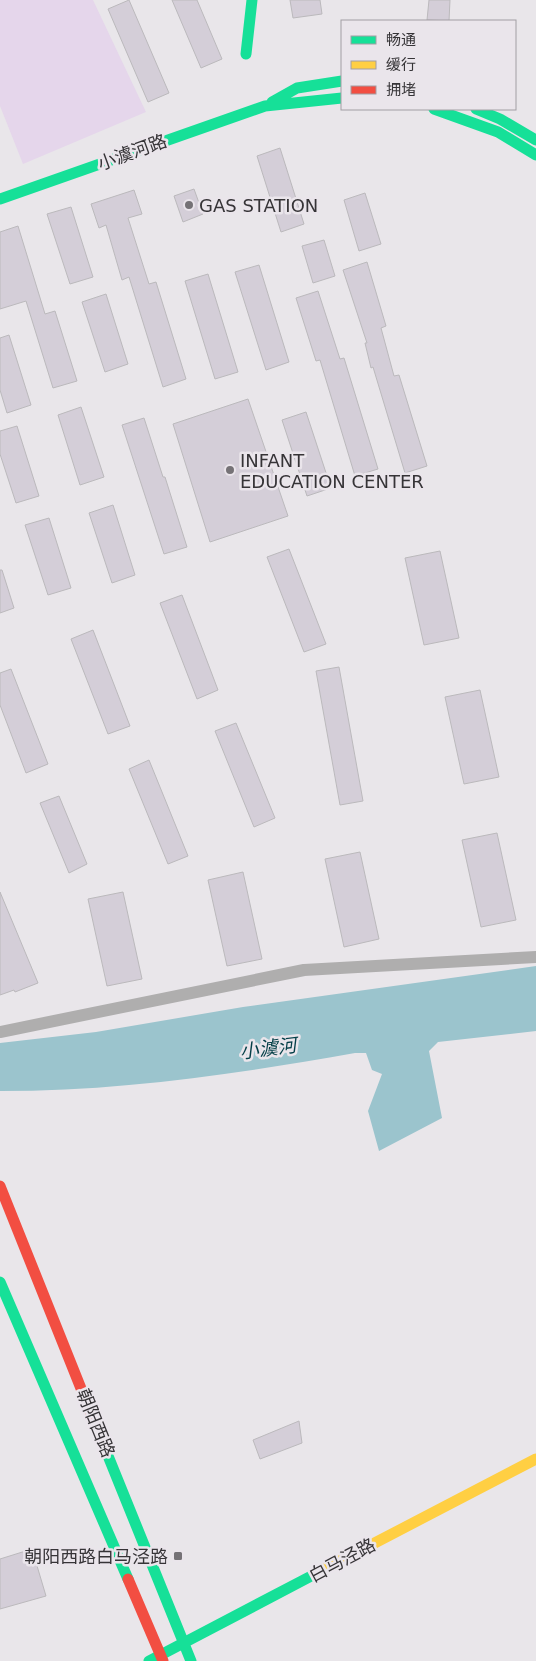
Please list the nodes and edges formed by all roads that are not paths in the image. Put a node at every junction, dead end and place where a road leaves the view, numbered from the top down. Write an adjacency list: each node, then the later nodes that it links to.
1 (252, 0): 2 (main road)
2 (246, 54)
3 (341, 81): 5 (main road, 小澞河路)
4 (341, 98): 5 (main road, 小澞河路)
5 (265, 106): 10 (main road, 小澞河路)
6 (437, 110): 9 (main road)
7 (478, 110): 8 (main road)
8 (536, 140)
9 (536, 155)
10 (0, 199)
11 (536, 957): 12 (street)
12 (0, 1032)
13 (0, 1186): 16 (main road, 朝阳西路)
14 (0, 1282): 17 (main road, 朝阳西路)
15 (536, 1459): 16 (main road, 白马泾路)
16 (184, 1643): 17 (main road, 白马泾路); 19 (main road, 朝阳西路)
17 (162, 1658): 18 (main road, 白马泾路)
18 (149, 1661)
19 (192, 1661)

